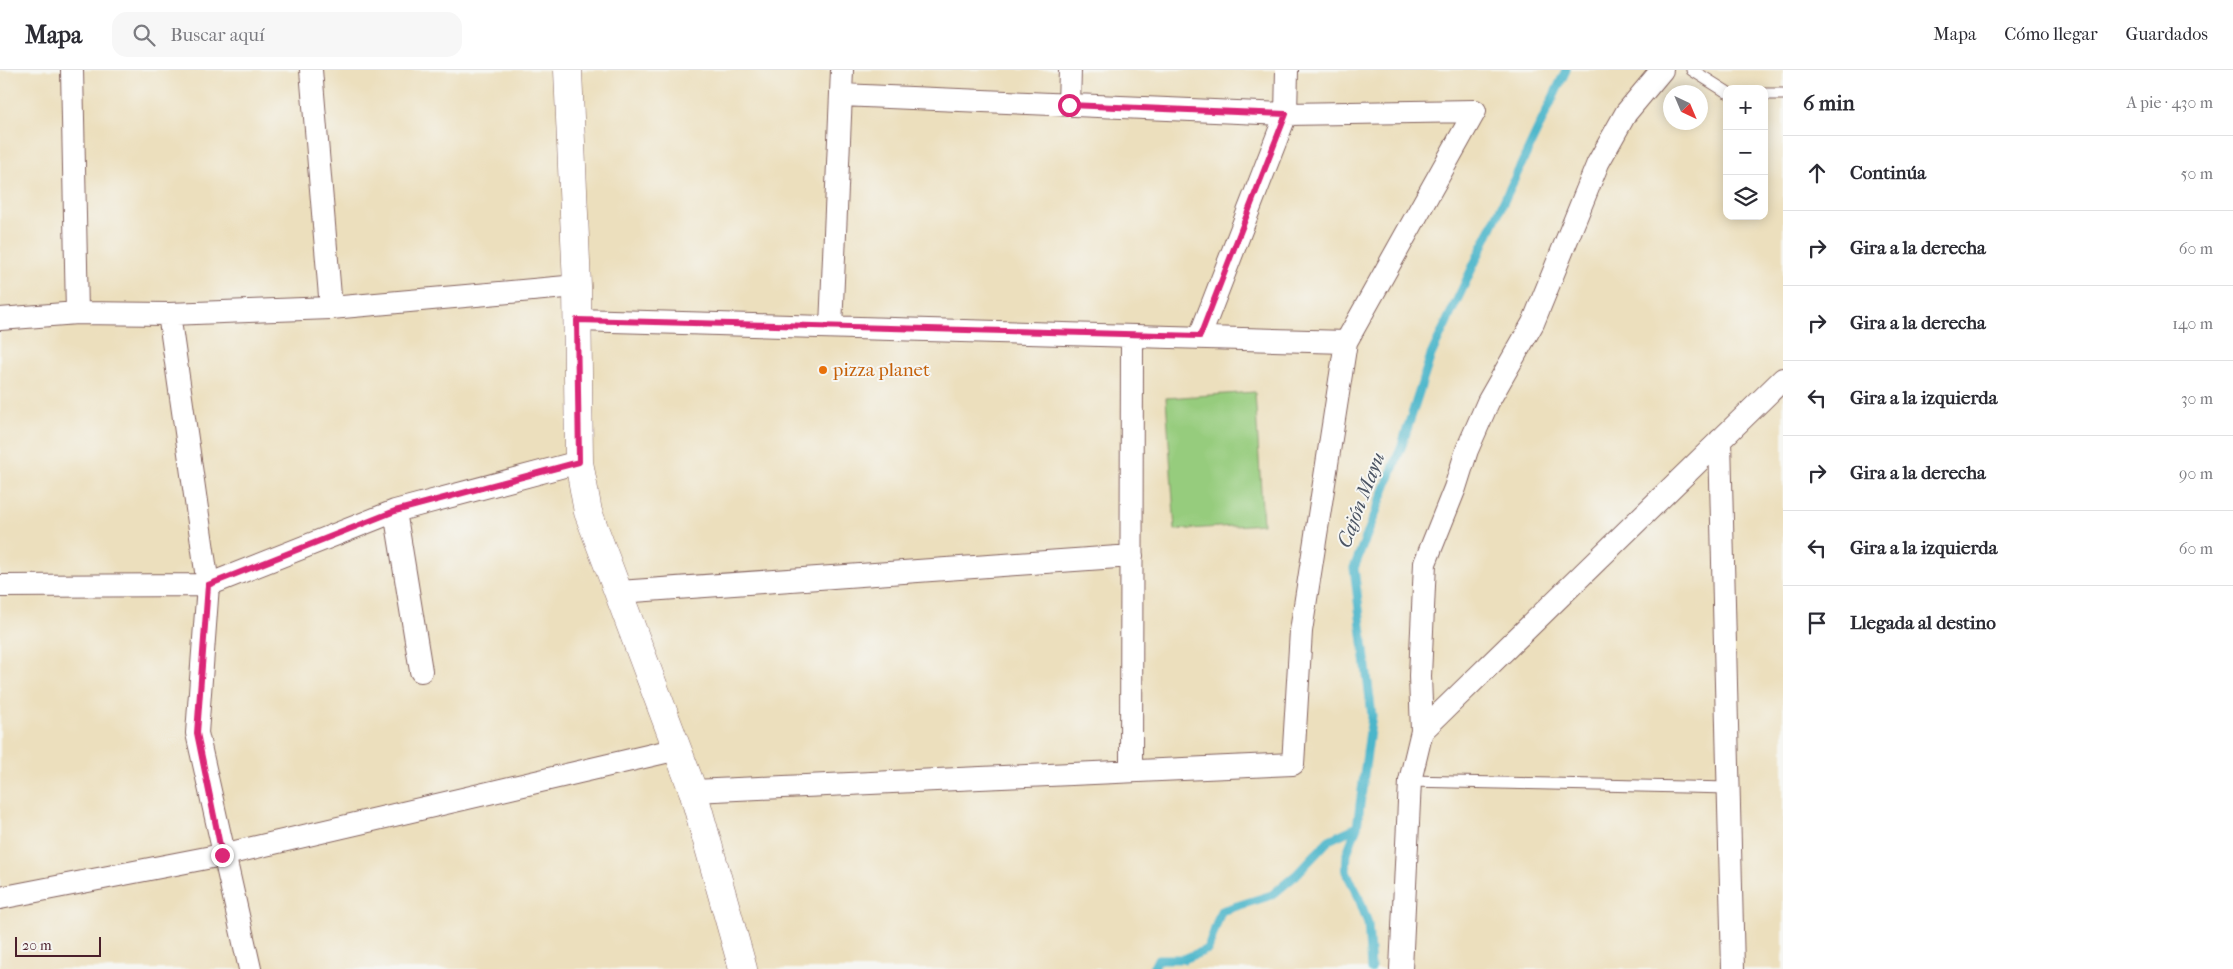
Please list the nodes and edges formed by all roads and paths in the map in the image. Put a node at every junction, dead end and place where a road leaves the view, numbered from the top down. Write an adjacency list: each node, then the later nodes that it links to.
1 (72, 70): 17 (street)
2 (311, 70): 16 (street)
3 (568, 70): 15 (street)
4 (842, 70): 12 (street)
5 (1070, 70): 13 (street)
6 (1287, 70): 14 (street)
7 (1662, 70): 34 (street)
8 (1692, 70): 9 (lane)
9 (1723, 89)
10 (1768, 94): 11 (lane)
11 (1783, 94)
12 (841, 95): 13 (street); 21 (street)
13 (1069, 105): 14 (street)
14 (1286, 114): 23 (street); 24 (street)
15 (576, 286): 16 (street); 20 (street)
16 (332, 308): 18 (street)
17 (78, 313): 18 (street); 19 (street)
18 (169, 314): 30 (street)
19 (0, 318)
20 (577, 320): 21 (street); 27 (street)
21 (831, 327): 22 (street)
22 (1132, 336): 23 (street); 29 (street)
23 (1200, 336): 24 (street)
24 (1346, 342): 36 (street)
25 (1783, 379): 26 (street)
26 (1720, 440): 34 (street); 38 (street)
27 (579, 462): 28 (street); 32 (street)
28 (395, 511): 30 (street); 33 (street)
29 (1132, 556): 32 (street); 36 (street)
30 (208, 585): 31 (street); 40 (street)
31 (0, 586)
32 (619, 592): 35 (street)
33 (421, 671)
34 (1422, 731): 37 (street)
35 (678, 749): 39 (street); 40 (street)
36 (1131, 771): 39 (street)
37 (1410, 781): 38 (lane); 44 (street)
38 (1729, 788): 45 (street)
39 (693, 791): 43 (street)
40 (222, 855): 41 (street); 42 (street)
41 (0, 898)
42 (250, 969)
43 (744, 969)
44 (1400, 969)
45 (1733, 969)

